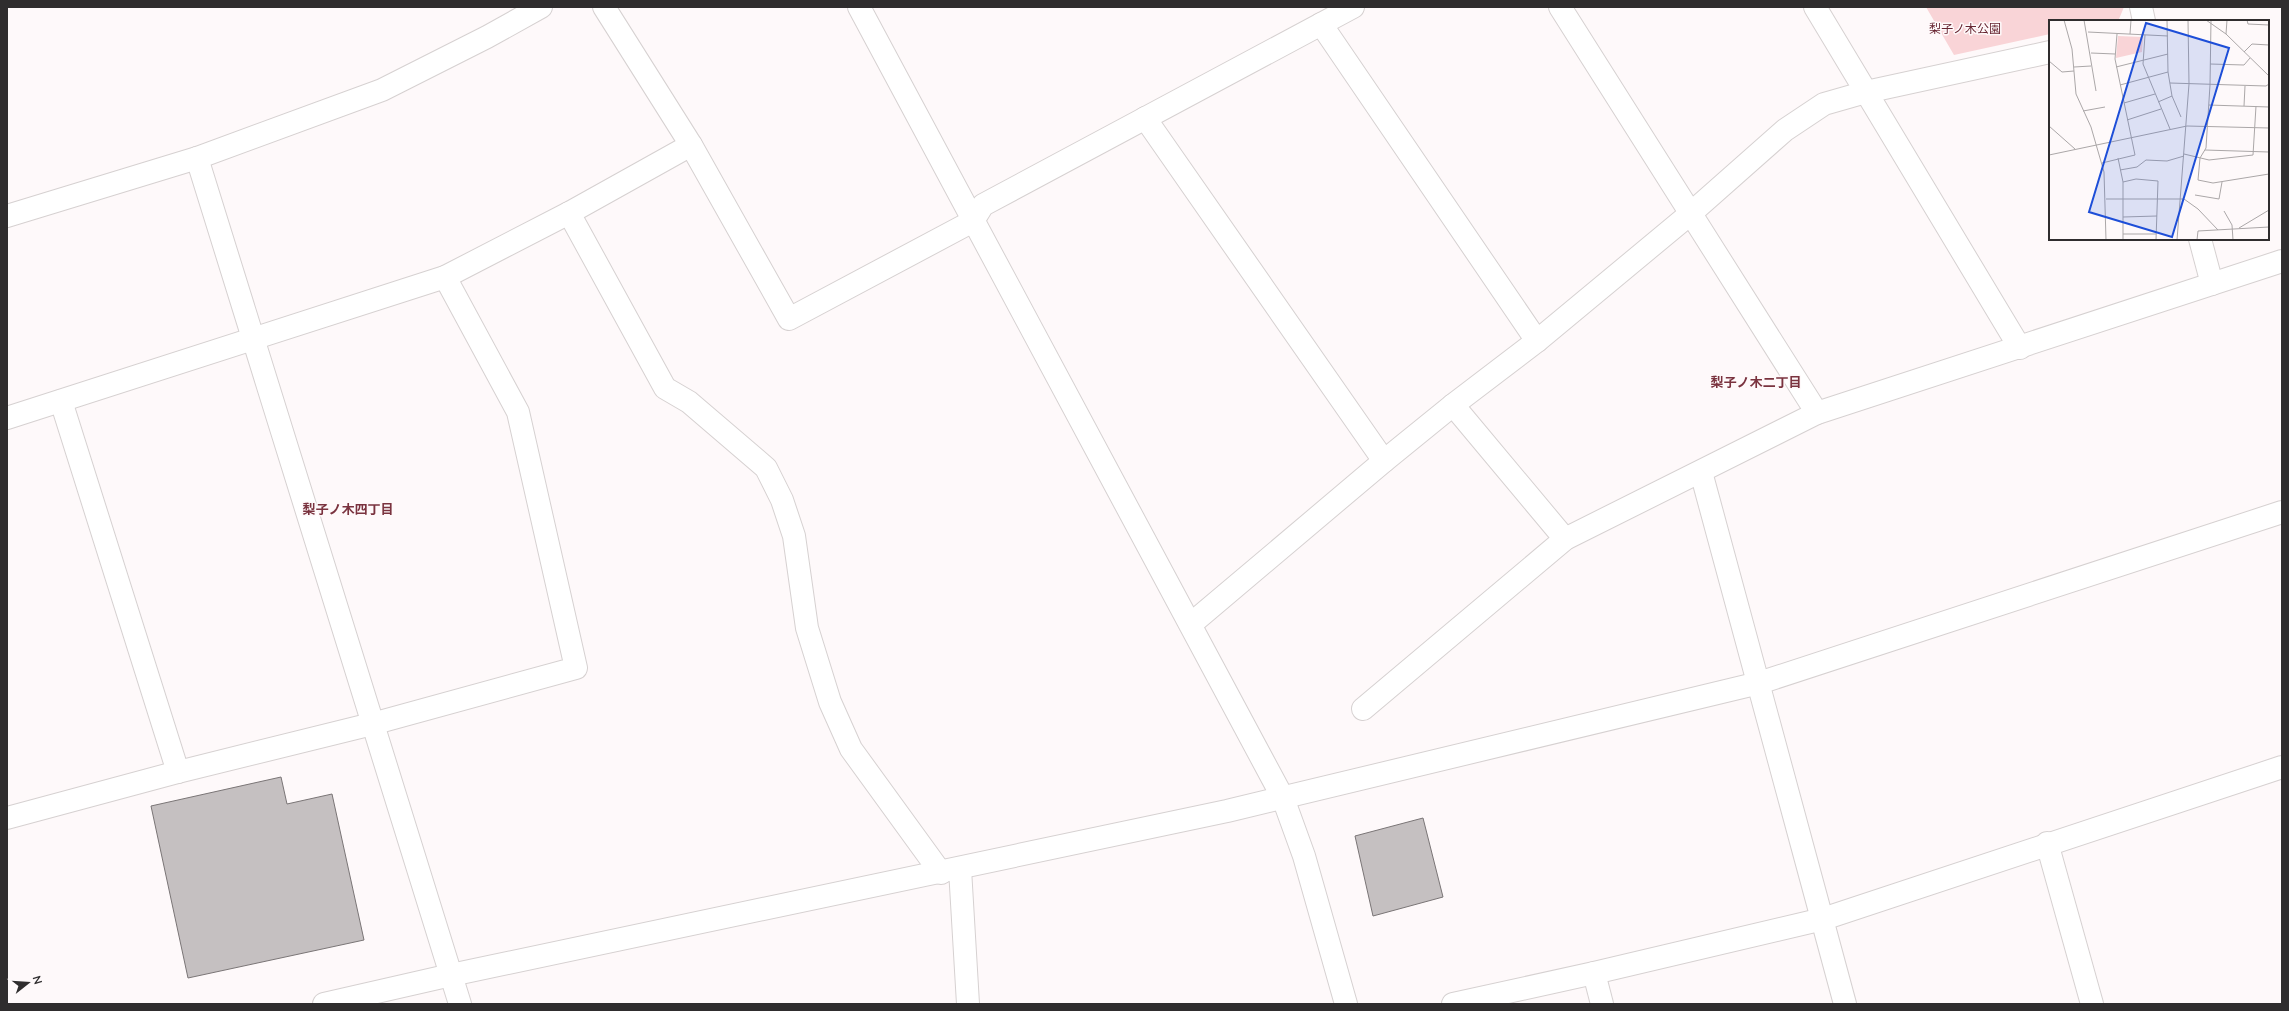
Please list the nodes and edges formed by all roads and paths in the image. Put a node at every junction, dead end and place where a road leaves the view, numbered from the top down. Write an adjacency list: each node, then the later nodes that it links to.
1 (541, 7): 14 (street)
2 (604, 7): 13 (street)
3 (859, 7): 18 (street)
4 (1353, 7): 9 (street)
5 (1560, 7): 16 (street)
6 (1815, 7): 11 (street)
7 (2141, 7): 8 (street)
8 (2144, 20)
9 (1321, 24): 12 (street); 24 (street)
10 (2049, 52): 11 (street)
11 (1866, 92): 16 (street); 25 (street)
12 (1145, 118): 18 (street); 30 (street)
13 (692, 145): 15 (street); 18 (street)
14 (197, 158): 17 (street); 23 (street)
15 (569, 213): 21 (street); 43 (street)
16 (1690, 214): 24 (street); 28 (street)
17 (7, 216)
18 (973, 221): 34 (street)
19 (2200, 240): 22 (street)
20 (2282, 261): 22 (street)
21 (445, 277): 23 (street); 37 (street)
22 (2212, 284): 25 (street)
23 (252, 338): 26 (street); 37 (street)
24 (1537, 341): 27 (street)
25 (2020, 348): 28 (street)
26 (61, 401): 29 (street); 39 (street)
27 (1453, 405): 30 (street); 33 (street)
28 (1817, 413): 31 (street)
29 (7, 418)
30 (1384, 461): 34 (street)
31 (1701, 472): 33 (street); 35 (street)
32 (2282, 512): 35 (street)
33 (1565, 539): 36 (street)
34 (1190, 624): 40 (street)
35 (1759, 683): 40 (street); 44 (street)
36 (1363, 709)
37 (372, 724): 39 (street); 46 (street)
38 (2282, 767): 42 (street)
39 (178, 772): 41 (street)
40 (1284, 798): 43 (street); 50 (street)
41 (7, 818)
42 (2047, 844): 44 (street); 54 (street)
43 (951, 871): 46 (street); 49 (street)
44 (1823, 919): 45 (street); 53 (street)
45 (1594, 973): 51 (street); 52 (street)
46 (451, 975): 47 (street); 48 (street)
47 (324, 1004)
48 (460, 1004)
49 (968, 1004)
50 (1346, 1004)
51 (1453, 1004)
52 (1602, 1004)
53 (1845, 1004)
54 (2092, 1004)

